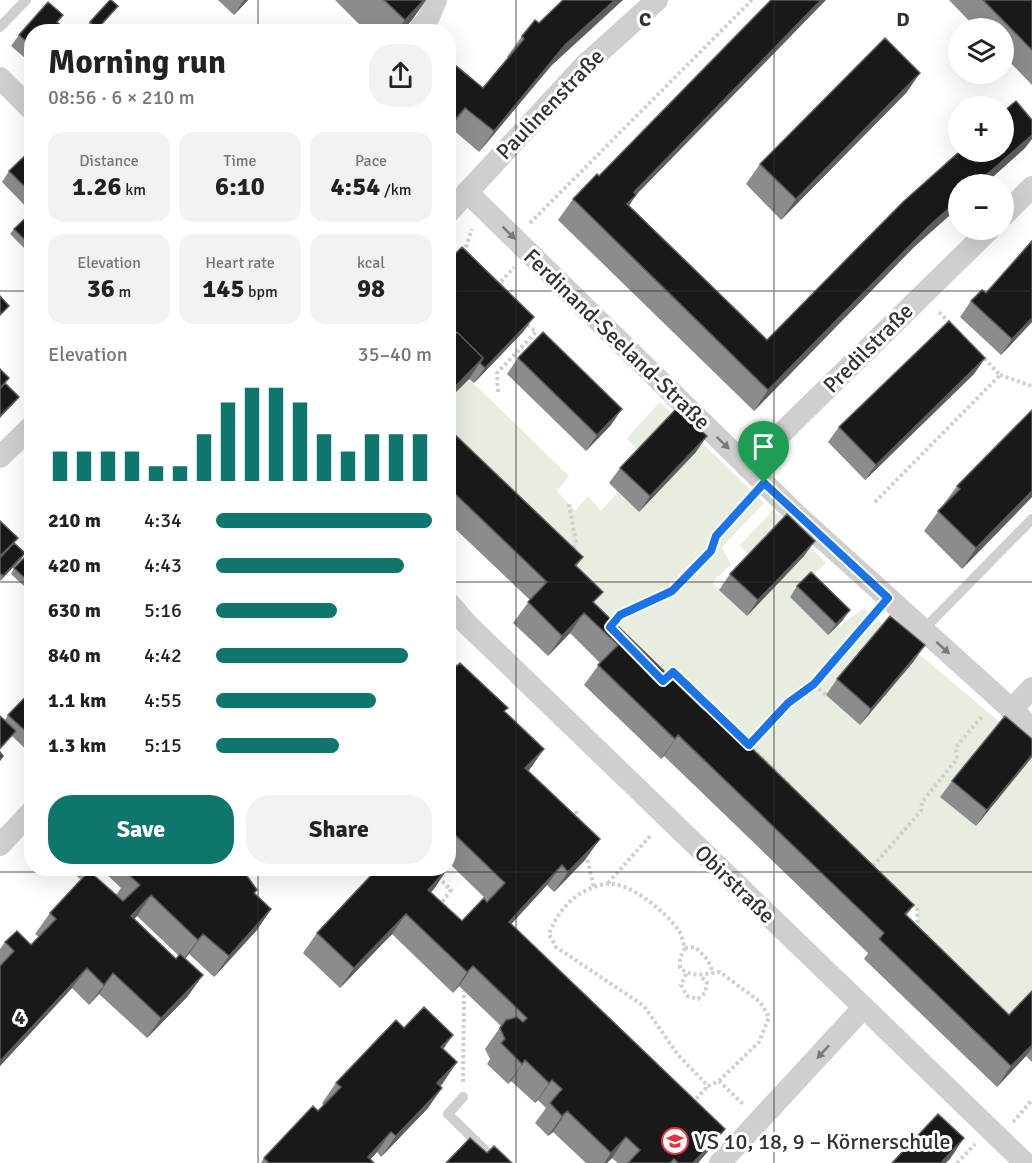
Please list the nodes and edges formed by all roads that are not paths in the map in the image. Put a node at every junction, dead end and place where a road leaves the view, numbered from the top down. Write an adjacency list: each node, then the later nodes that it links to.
1 (26, 0): 5 (lane)
2 (436, 0): 4 (street)
3 (657, 0): 9 (street, Paulinenstraße)
4 (424, 24)
5 (0, 27)
6 (0, 78): 7 (street)
7 (24, 102)
8 (1032, 187): 10 (street)
9 (474, 199): 11 (street, Paulinenstraße); 15 (street, Ferdinand-Seeland-Straße, one-way to 15)
10 (1014, 205)
11 (456, 209)
12 (979, 240): 15 (street, Predilstraße)
13 (24, 434): 14 (street)
14 (0, 457)
15 (747, 467): 18 (street, Ferdinand-Seeland-Straße)
16 (1032, 519): 18 (lane)
17 (456, 611): 24 (street, Obirstraße)
18 (923, 630): 20 (street, Ferdinand-Seeland-Straße, one-way to 20)
19 (1032, 688): 20 (street)
20 (1004, 704): 21 (street, Ferdinand-Seeland-Straße)
21 (1032, 728)
22 (24, 819): 23 (street)
23 (0, 844)
24 (862, 1009): 27 (street, one-way to 27); 28 (street, Obirstraße)
25 (463, 1097): 26 (lane)
26 (498, 1163)
27 (720, 1163)
28 (1025, 1163)

